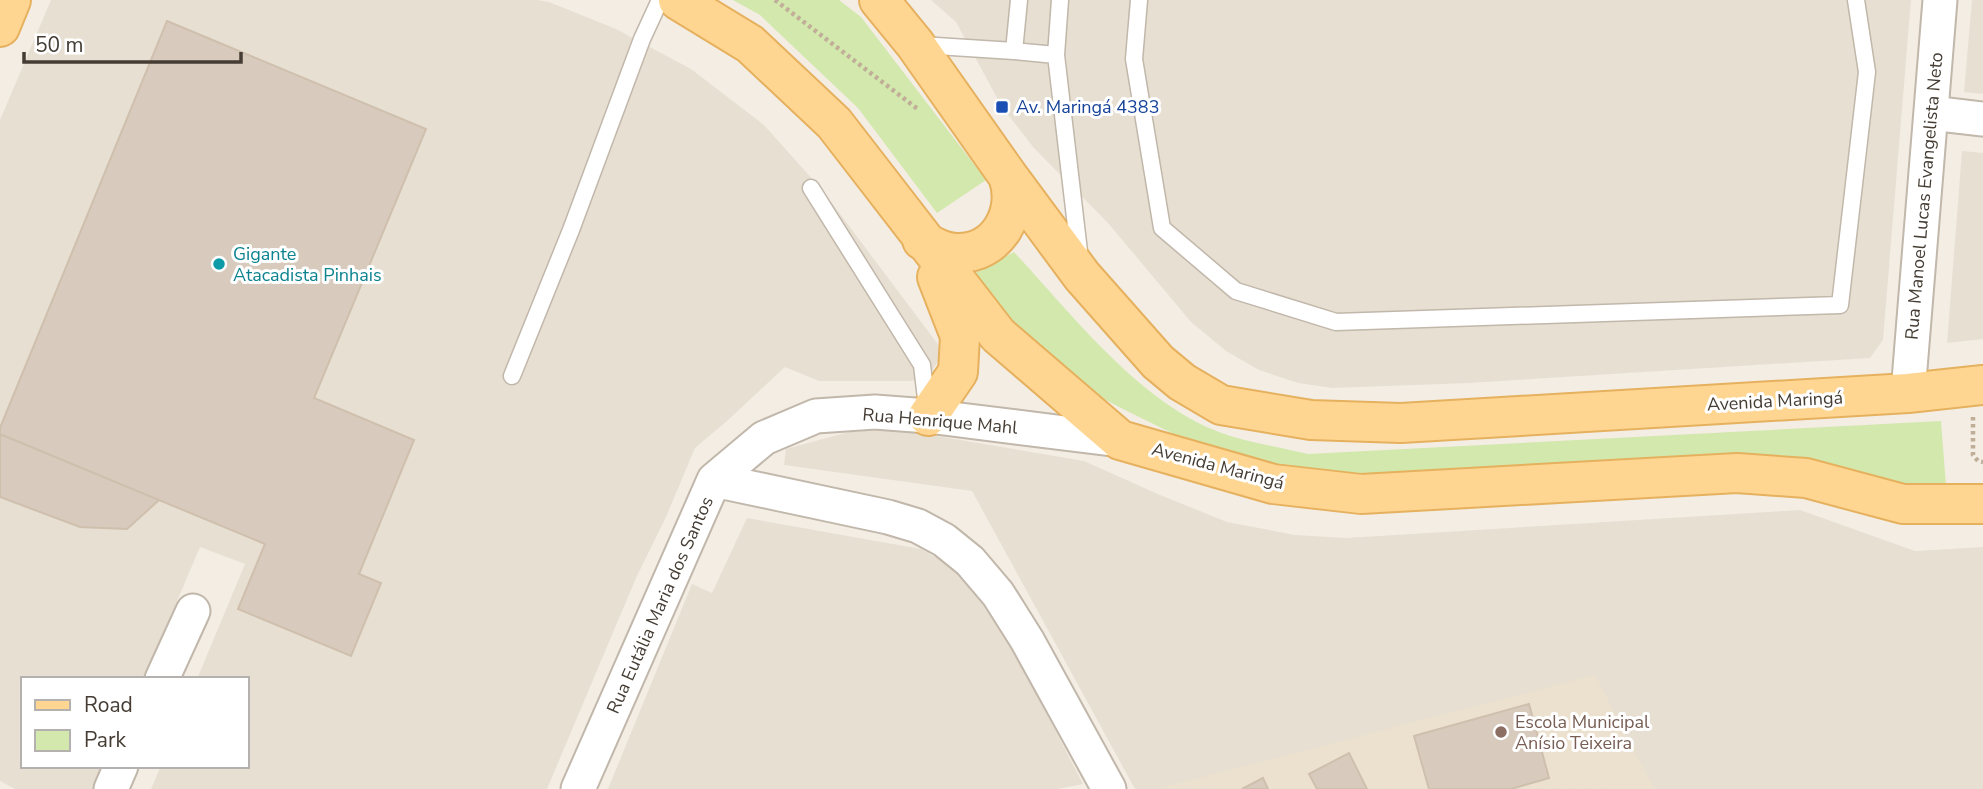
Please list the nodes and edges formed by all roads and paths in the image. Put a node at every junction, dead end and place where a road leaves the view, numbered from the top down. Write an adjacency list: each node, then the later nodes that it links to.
1 (11, 0): 11 (main road)
2 (660, 0): 22 (lane)
3 (678, 0): 20 (main road, Avenida Maringá)
4 (775, 0): 15 (path)
5 (879, 0): 12 (main road, Avenida Maringá)
6 (1019, 0): 13 (lane)
7 (1059, 0): 14 (lane)
8 (1139, 0): 9 (lane)
9 (1856, 0)
10 (1940, 0): 16 (street, Rua Manoel Lucas Evangelista Neto)
11 (0, 27)
12 (915, 44): 13 (lane); 18 (main road, Avenida Maringá)
13 (1014, 51): 14 (lane)
14 (1056, 55): 21 (lane)
15 (922, 113)
16 (1931, 113): 17 (street); 23 (street, Rua Manoel Lucas Evangelista Neto)
17 (1983, 119)
18 (1008, 176): 20 (main road); 21 (main road, Avenida Maringá)
19 (811, 188): 25 (lane)
20 (922, 240): 25 (main road); 27 (main road, Avenida Maringá)
21 (1082, 276): 23 (main road, Avenida Maringá)
22 (512, 376)
23 (1908, 393): 24 (main road, Avenida Maringá)
24 (1978, 399): 28 (path)
25 (928, 416): 26 (street, Rua Henrique Mahl); 27 (street, Rua Henrique Mahl)
26 (764, 438): 29 (street, Rua Eutália Maria dos Santos)
27 (1120, 440): 30 (main road, Avenida Maringá)
28 (1983, 462)
29 (715, 481): 35 (street, Rua Eutália Maria dos Santos); 36 (street)
30 (1983, 504)
31 (193, 611): 32 (street)
32 (163, 677)
33 (120, 768): 34 (street)
34 (111, 789)
35 (578, 789)
36 (1109, 789)

